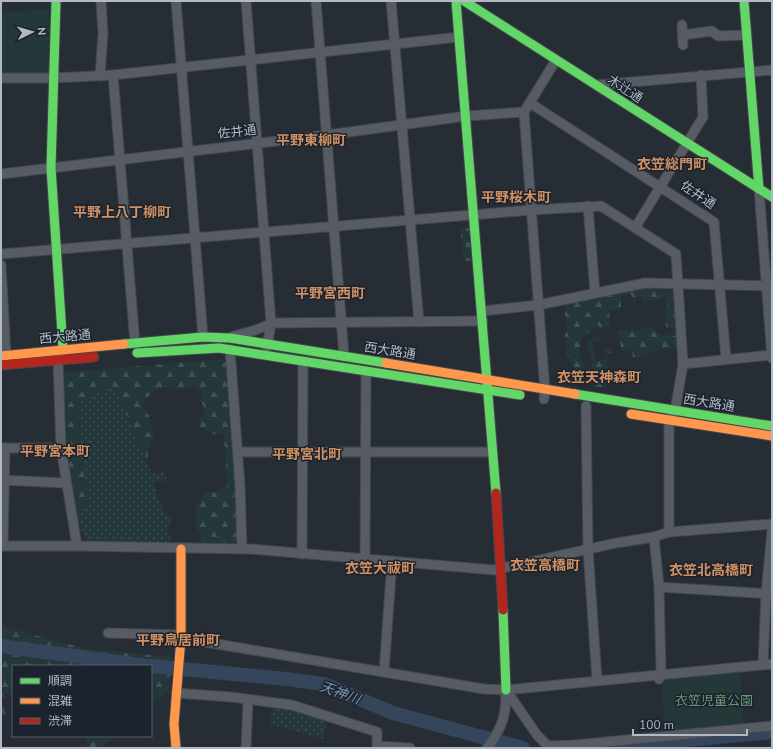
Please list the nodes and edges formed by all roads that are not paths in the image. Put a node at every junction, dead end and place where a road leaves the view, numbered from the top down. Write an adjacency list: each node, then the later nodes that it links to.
1 (56, 1): 26 (main road)
2 (101, 1): 24 (street)
3 (176, 1): 19 (street)
4 (246, 1): 17 (street)
5 (316, 1): 16 (street)
6 (391, 1): 14 (street)
7 (456, 1): 13 (main road)
8 (464, 1): 18 (main road, 木辻通)
9 (744, 1): 12 (main road)
10 (682, 25): 11 (street)
11 (682, 35): 12 (street); 15 (street)
12 (747, 35): 21 (main road)
13 (458, 37): 14 (street); 30 (main road)
14 (396, 44): 16 (street); 31 (street)
15 (683, 45)
16 (320, 52): 17 (street); 32 (street)
17 (251, 60): 19 (street); 33 (street)
18 (556, 60): 27 (main road, 木辻通); 28 (street)
19 (182, 68): 22 (street); 35 (street)
20 (772, 70): 21 (street)
21 (750, 72): 23 (street); 40 (main road)
22 (113, 75): 24 (street); 36 (street)
23 (701, 75): 27 (street); 34 (street)
24 (100, 76): 26 (street)
25 (1, 78): 26 (street)
26 (54, 78): 37 (main road)
27 (595, 85): 34 (main road, 木辻通)
28 (530, 103): 29 (street); 39 (street, 佐井通)
29 (524, 112): 30 (street, 佐井通); 43 (street)
30 (466, 116): 31 (street, 佐井通); 44 (main road)
31 (402, 124): 32 (street, 佐井通); 45 (street)
32 (326, 135): 33 (street, 佐井通); 46 (street)
33 (257, 142): 35 (street, 佐井通); 48 (street)
34 (687, 144): 39 (street); 40 (main road, 木辻通)
35 (188, 151): 36 (street, 佐井通); 49 (street)
36 (119, 159): 37 (street, 佐井通); 50 (street)
37 (51, 168): 38 (street, 佐井通); 51 (main road)
38 (1, 174)
39 (661, 186): 47 (street); 55 (street, 佐井通)
40 (758, 189): 41 (main road, 木辻通); 56 (street)
41 (772, 197)
42 (588, 206): 43 (street); 47 (street); 57 (street)
43 (531, 210): 44 (street); 58 (street)
44 (474, 215): 45 (street); 59 (main road)
45 (410, 220): 46 (street); 61 (street)
46 (333, 226): 48 (street); 60 (street)
47 (635, 228): 54 (street)
48 (264, 232): 49 (street); 63 (street)
49 (196, 238): 50 (street); 64 (street)
50 (127, 244): 51 (street); 67 (street)
51 (56, 250): 52 (street); 68 (main road)
52 (1, 254)
53 (1, 265): 71 (street)
54 (677, 283): 55 (street); 57 (street); 79 (street)
55 (719, 284): 56 (street); 76 (street, 佐井通)
56 (769, 285): 75 (street)
57 (595, 293): 58 (street)
58 (538, 305): 59 (street); 84 (street)
59 (482, 311): 62 (main road)
60 (342, 322): 61 (street); 63 (street); 74 (street)
61 (419, 322): 62 (street)
62 (483, 322): 82 (main road)
63 (271, 323): 65 (street); 66 (street)
64 (203, 338): 65 (main road, 西大路通); 67 (main road, 西大路通)
65 (230, 338): 66 (main road, 西大路通)
66 (268, 343): 72 (street); 74 (main road, 西大路通)
67 (135, 344): 68 (main road, 西大路通)
68 (63, 349): 71 (main road, 西大路通); 77 (street)
69 (230, 349): 70 (main road, 西大路通); 72 (main road, 西大路通); 93 (street)
70 (124, 354)
71 (4, 355)
72 (266, 355): 78 (main road, 西大路通)
73 (102, 356): 77 (main road, 西大路通)
74 (344, 356): 82 (main road, 西大路通)
75 (772, 356): 76 (street)
76 (726, 359): 79 (street)
77 (58, 361): 80 (main road, 西大路通); 92 (street)
78 (303, 361): 81 (main road, 西大路通); 94 (street)
79 (683, 364): 86 (street)
80 (1, 365)
81 (366, 371): 83 (main road, 西大路通); 95 (street)
82 (488, 380): 83 (main road); 84 (main road, 西大路通)
83 (488, 391): 84 (main road, 西大路通); 96 (main road)
84 (541, 397): 86 (main road, 西大路通)
85 (586, 406): 107 (street)
86 (676, 411): 88 (street); 89 (main road, 西大路通)
87 (624, 412): 88 (main road, 西大路通)
88 (669, 420): 90 (main road, 西大路通); 101 (street)
89 (772, 426)
90 (772, 436)
91 (3, 448): 92 (street); 97 (street)
92 (62, 448): 98 (street)
93 (238, 452): 94 (street); 106 (street)
94 (303, 452): 95 (street); 108 (street)
95 (366, 452): 96 (street); 109 (street)
96 (492, 452): 111 (main road)
97 (3, 480): 98 (street); 103 (street)
98 (66, 483): 104 (street)
99 (772, 524): 101 (street)
100 (772, 531): 113 (street)
101 (669, 532): 102 (street)
102 (654, 537): 107 (street); 112 (street)
103 (2, 546): 104 (street)
104 (77, 546): 105 (street)
105 (181, 549): 106 (street); 115 (main road)
106 (242, 549): 108 (street)
107 (588, 550): 111 (street); 119 (street)
108 (302, 554): 109 (street)
109 (365, 559): 110 (street)
110 (392, 562): 111 (street); 117 (street)
111 (502, 570): 120 (main road)
112 (659, 587): 113 (street); 118 (street)
113 (769, 594): 116 (street)
114 (108, 633): 115 (street)
115 (181, 636): 117 (street); 121 (main road)
116 (768, 664): 118 (street)
117 (384, 672): 120 (street)
118 (660, 677): 119 (street)
119 (597, 680): 120 (street)
120 (506, 690): 124 (street); 125 (street)
121 (176, 694): 122 (street); 126 (main road)
122 (248, 700): 127 (street); 128 (street)
123 (772, 726): 125 (street)
124 (488, 747)
125 (548, 747)
126 (176, 748)
127 (246, 748)
128 (410, 748)

